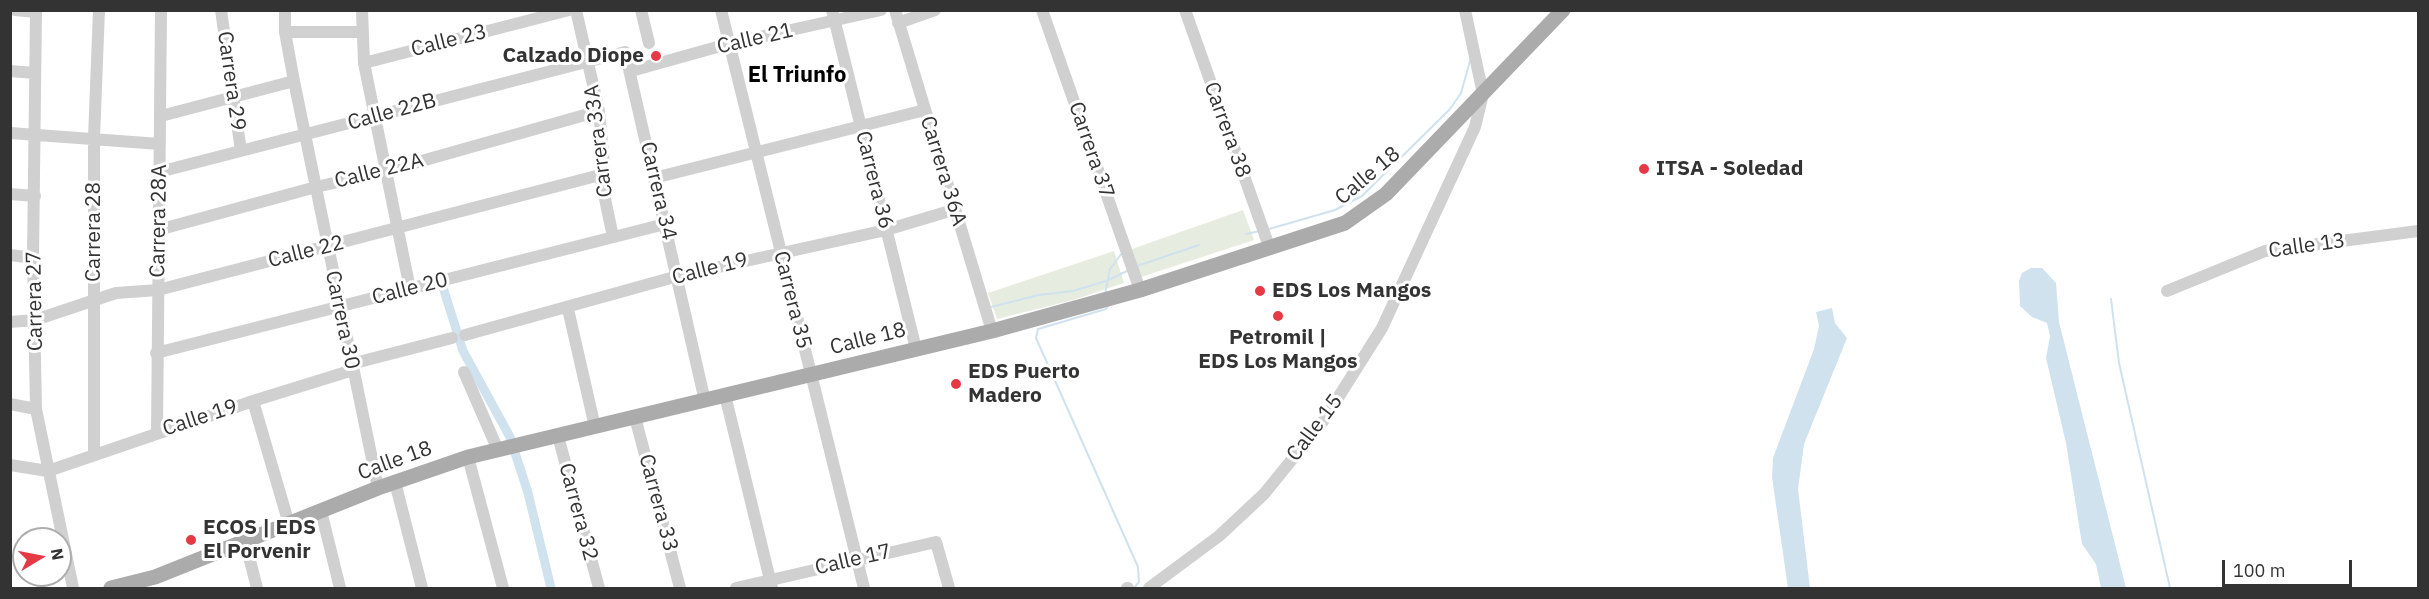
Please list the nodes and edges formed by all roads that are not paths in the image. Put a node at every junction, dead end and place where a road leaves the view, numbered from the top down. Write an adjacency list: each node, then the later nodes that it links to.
1 (15, 10): 17 (street)
2 (99, 10): 41 (street, Carrera 28)
3 (161, 10): 35 (street, Carrera 28A)
4 (221, 10): 32 (street, Carrera 29)
5 (285, 10): 21 (street, Carrera 30)
6 (362, 10): 20 (street)
7 (569, 10): 26 (street, Calle 23)
8 (576, 10): 25 (street, Carrera 33A)
9 (641, 10): 22 (street)
10 (720, 10): 23 (street, Carrera 35)
11 (881, 10): 18 (street, Calle 21)
12 (935, 10): 19 (street)
13 (1042, 10): 67 (street, Carrera 37)
14 (1185, 10): 60 (street, Carrera 38)
15 (1465, 10): 31 (street)
16 (1563, 10): 31 (main road, Calle 18)
17 (36, 11): 29 (street, Carrera 27)
18 (834, 16): 23 (street, Calle 21); 37 (street, Carrera 36)
19 (897, 16): 33 (street, Carrera 36A)
20 (362, 32): 21 (street); 26 (street)
21 (285, 33): 30 (street, Carrera 30)
22 (649, 43)
23 (728, 44): 28 (street, Calle 21); 44 (street, Carrera 35)
24 (625, 52): 25 (street, Calle 22B); 28 (street, Carrera 34)
25 (589, 61): 34 (street, Carrera 33A); 36 (street, Calle 22B)
26 (364, 63): 36 (street)
27 (10, 71): 29 (street)
28 (631, 71): 48 (street, Carrera 34)
29 (35, 73): 39 (street, Carrera 27)
30 (294, 81): 32 (street); 40 (street, Carrera 30)
31 (1483, 94): 60 (main road, Calle 18); 115 (street, Calle 15)
32 (232, 97): 35 (street); 43 (street, Carrera 29)
33 (925, 110): 37 (street); 52 (street, Carrera 36A)
34 (599, 111): 45 (street, Calle 22A); 47 (street, Carrera 33A)
35 (161, 116): 42 (street, Carrera 28A)
36 (375, 117): 40 (street, Calle 22B); 45 (street)
37 (861, 127): 44 (street); 56 (street, Carrera 36)
38 (10, 133): 39 (street)
39 (34, 134): 41 (street); 51 (street, Carrera 27)
40 (305, 135): 43 (street, Calle 22B); 49 (street, Carrera 30)
41 (94, 138): 42 (street); 69 (street, Carrera 28)
42 (160, 144): 46 (street, Carrera 28A)
43 (241, 151): 46 (street, Calle 22B)
44 (756, 153): 48 (street); 61 (street, Carrera 35)
45 (386, 171): 49 (street, Calle 22A); 54 (street)
46 (159, 172): 55 (street, Carrera 28A)
47 (600, 175): 54 (street, Calle 22); 58 (street, Carrera 33A)
48 (654, 178): 53 (street, Carrera 34)
49 (316, 187): 55 (street, Calle 22A); 59 (street, Carrera 30)
50 (10, 194): 51 (street)
51 (35, 196): 63 (street, Carrera 27)
52 (954, 206): 56 (street, Calle 19); 74 (street, Carrera 36A)
53 (664, 224): 58 (street, Calle 20); 64 (street, Carrera 34)
54 (398, 229): 59 (street, Calle 22); 65 (street)
55 (158, 230): 66 (street, Carrera 28A)
56 (886, 230): 61 (street, Calle 19); 77 (street, Carrera 36)
57 (2418, 231): 68 (street, Calle 13)
58 (614, 237): 65 (street, Calle 20)
59 (327, 247): 66 (street, Calle 22); 70 (street, Carrera 30)
60 (1270, 249): 67 (main road, Calle 18)
61 (781, 251): 64 (street, Calle 19); 81 (street, Carrera 35)
62 (10, 255): 63 (street)
63 (33, 258): 72 (street, Carrera 27)
64 (678, 276): 71 (street, Calle 19); 83 (street, Carrera 34)
65 (410, 289): 70 (street, Calle 20)
66 (158, 290): 69 (street, Calle 22); 78 (street, Carrera 28A)
67 (1140, 290): 74 (main road, Calle 18)
68 (2167, 291)
69 (94, 300): 72 (street, Calle 22); 92 (street, Carrera 28)
70 (338, 307): 78 (street, Calle 20); 79 (street, Carrera 30)
71 (568, 309): 75 (street, Calle 19); 88 (street)
72 (35, 320): 73 (street, Calle 22); 86 (street, Carrera 27)
73 (10, 322)
74 (992, 331): 77 (main road, Calle 18)
75 (465, 335)
76 (452, 338): 79 (street, Calle 19)
77 (916, 349): 81 (main road, Calle 18)
78 (156, 353): 89 (street, Carrera 28A)
79 (352, 367): 84 (street, Calle 19); 97 (street, Carrera 30)
80 (464, 372): 91 (street)
81 (810, 375): 82 (main road, Calle 18); 101 (street, Carrera 35)
82 (725, 395): 83 (main road, Calle 18); 103 (street)
83 (705, 400): 87 (main road, Calle 18)
84 (253, 401): 89 (street, Calle 19); 99 (street)
85 (10, 404): 86 (street)
86 (36, 409): 95 (street, Carrera 27)
87 (635, 417): 88 (main road, Calle 18); 111 (street, Carrera 33)
88 (596, 427): 90 (main road, Calle 18)
89 (157, 432): 92 (street, Calle 19)
90 (558, 436): 91 (main road, Calle 18); 110 (street, Carrera 32)
91 (502, 449): 93 (main road, Calle 18)
92 (94, 453): 95 (street, Calle 19)
93 (468, 457): 96 (main road, Calle 18); 109 (street)
94 (10, 465): 95 (street)
95 (48, 471): 104 (street, Carrera 27)
96 (395, 482): 97 (main road, Calle 18); 108 (street)
97 (378, 488): 98 (main road, Calle 18)
98 (321, 511): 99 (main road, Calle 18); 107 (street)
99 (289, 524): 100 (main road, Calle 18)
100 (245, 541): 102 (main road, Calle 18); 106 (street)
101 (856, 559): 103 (street, Calle 17); 113 (street, Carrera 35); 114 (street, Calle 17)
102 (156, 583): 105 (main road, Calle 18)
103 (771, 584): 112 (street, Calle 17)
104 (73, 588)
105 (111, 588)
106 (256, 588)
107 (340, 588)
108 (422, 588)
109 (503, 588)
110 (599, 588)
111 (681, 588)
112 (736, 588)
113 (864, 588)
114 (949, 588)
115 (1149, 588)

